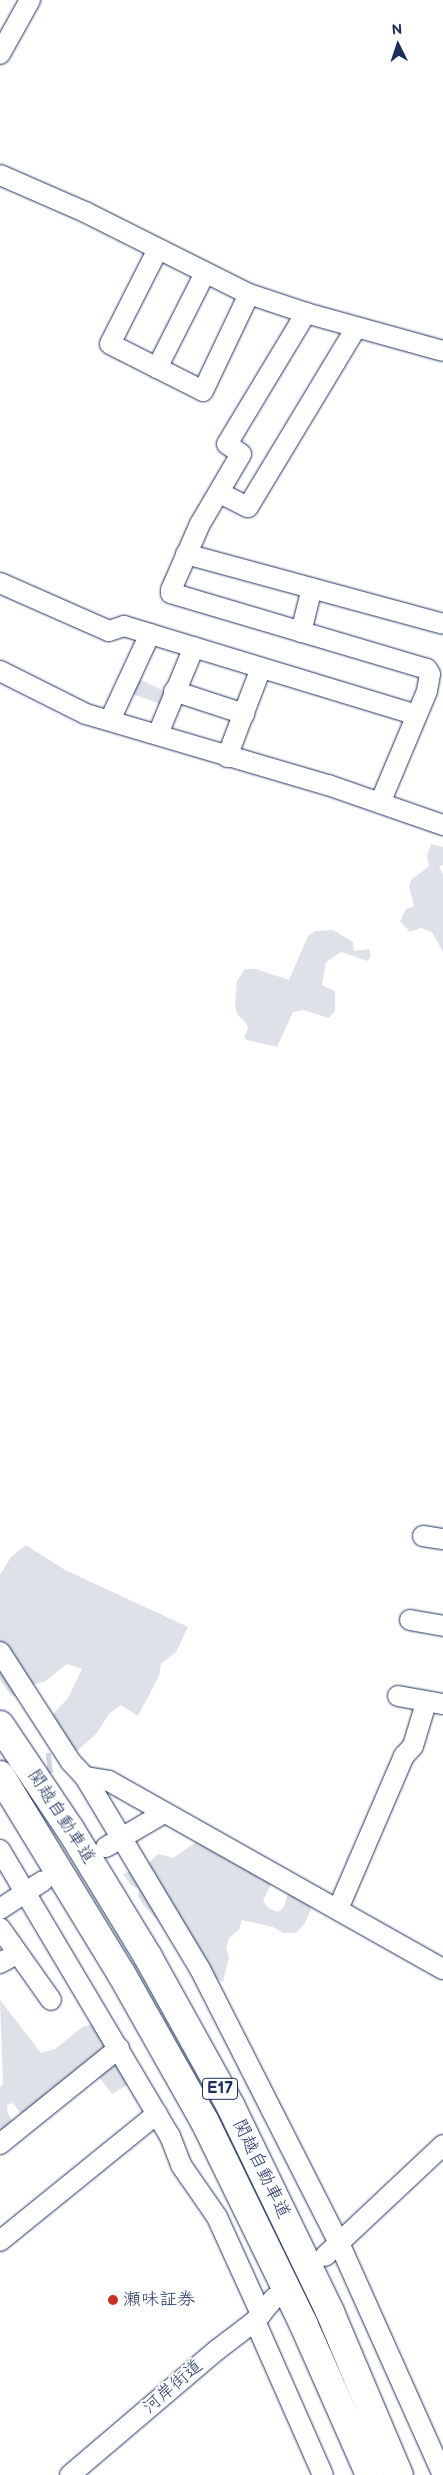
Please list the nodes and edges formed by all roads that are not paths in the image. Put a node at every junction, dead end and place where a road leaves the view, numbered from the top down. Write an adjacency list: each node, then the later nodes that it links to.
1 (30, 0): 2 (street)
2 (0, 54)
3 (0, 175): 4 (street)
4 (158, 249): 5 (street); 10 (street)
5 (205, 273): 6 (street); 10 (street)
6 (249, 294): 7 (street); 10 (street)
7 (306, 313): 8 (street); 11 (street)
8 (356, 328): 9 (street); 11 (street)
9 (443, 351)
10 (157, 368)
11 (220, 493): 12 (street)
12 (186, 554): 14 (street); 16 (street)
13 (0, 583): 17 (street)
14 (312, 588): 15 (street); 16 (street)
15 (443, 624)
16 (301, 632): 22 (street)
17 (150, 634): 18 (street); 25 (street)
18 (194, 647): 19 (street); 21 (street)
19 (261, 668): 23 (street); 24 (street)
20 (0, 671): 25 (street)
21 (174, 691): 23 (street); 26 (street)
22 (435, 694): 24 (street)
23 (244, 714): 27 (street)
24 (417, 715): 28 (street)
25 (110, 720): 26 (street)
26 (158, 734): 27 (street)
27 (228, 757): 28 (street)
28 (380, 804): 29 (street)
29 (443, 825)
30 (423, 1536): 31 (street)
31 (443, 1539)
32 (410, 1620): 33 (street)
33 (443, 1626)
34 (0, 1652): 39 (street)
35 (398, 1696): 36 (street)
36 (434, 1704): 45 (street)
37 (0, 1725): 61 (highway, 関越自動車道 / E17)
38 (0, 1775): 60 (highway, 関越自動車道 / E17)
39 (85, 1777): 40 (street); 41 (street)
40 (162, 1814): 41 (street); 45 (street)
41 (113, 1842): 55 (street)
42 (0, 1850): 43 (street)
43 (36, 1886): 44 (street); 50 (street)
44 (0, 1909)
45 (338, 1909): 48 (street)
46 (0, 1928): 47 (street)
47 (8, 1959): 49 (street)
48 (443, 1969)
49 (50, 2000)
50 (118, 2048): 51 (street); 52 (street)
51 (157, 2114): 54 (street); 57 (street)
52 (0, 2144)
53 (443, 2145): 55 (street)
54 (0, 2241)
55 (332, 2250): 62 (street)
56 (274, 2298): 57 (street, 河岸街道)
57 (258, 2318): 58 (street, 河岸街道); 59 (street)
58 (70, 2475)
59 (323, 2475)
60 (370, 2475)
61 (399, 2475)
62 (442, 2475)

